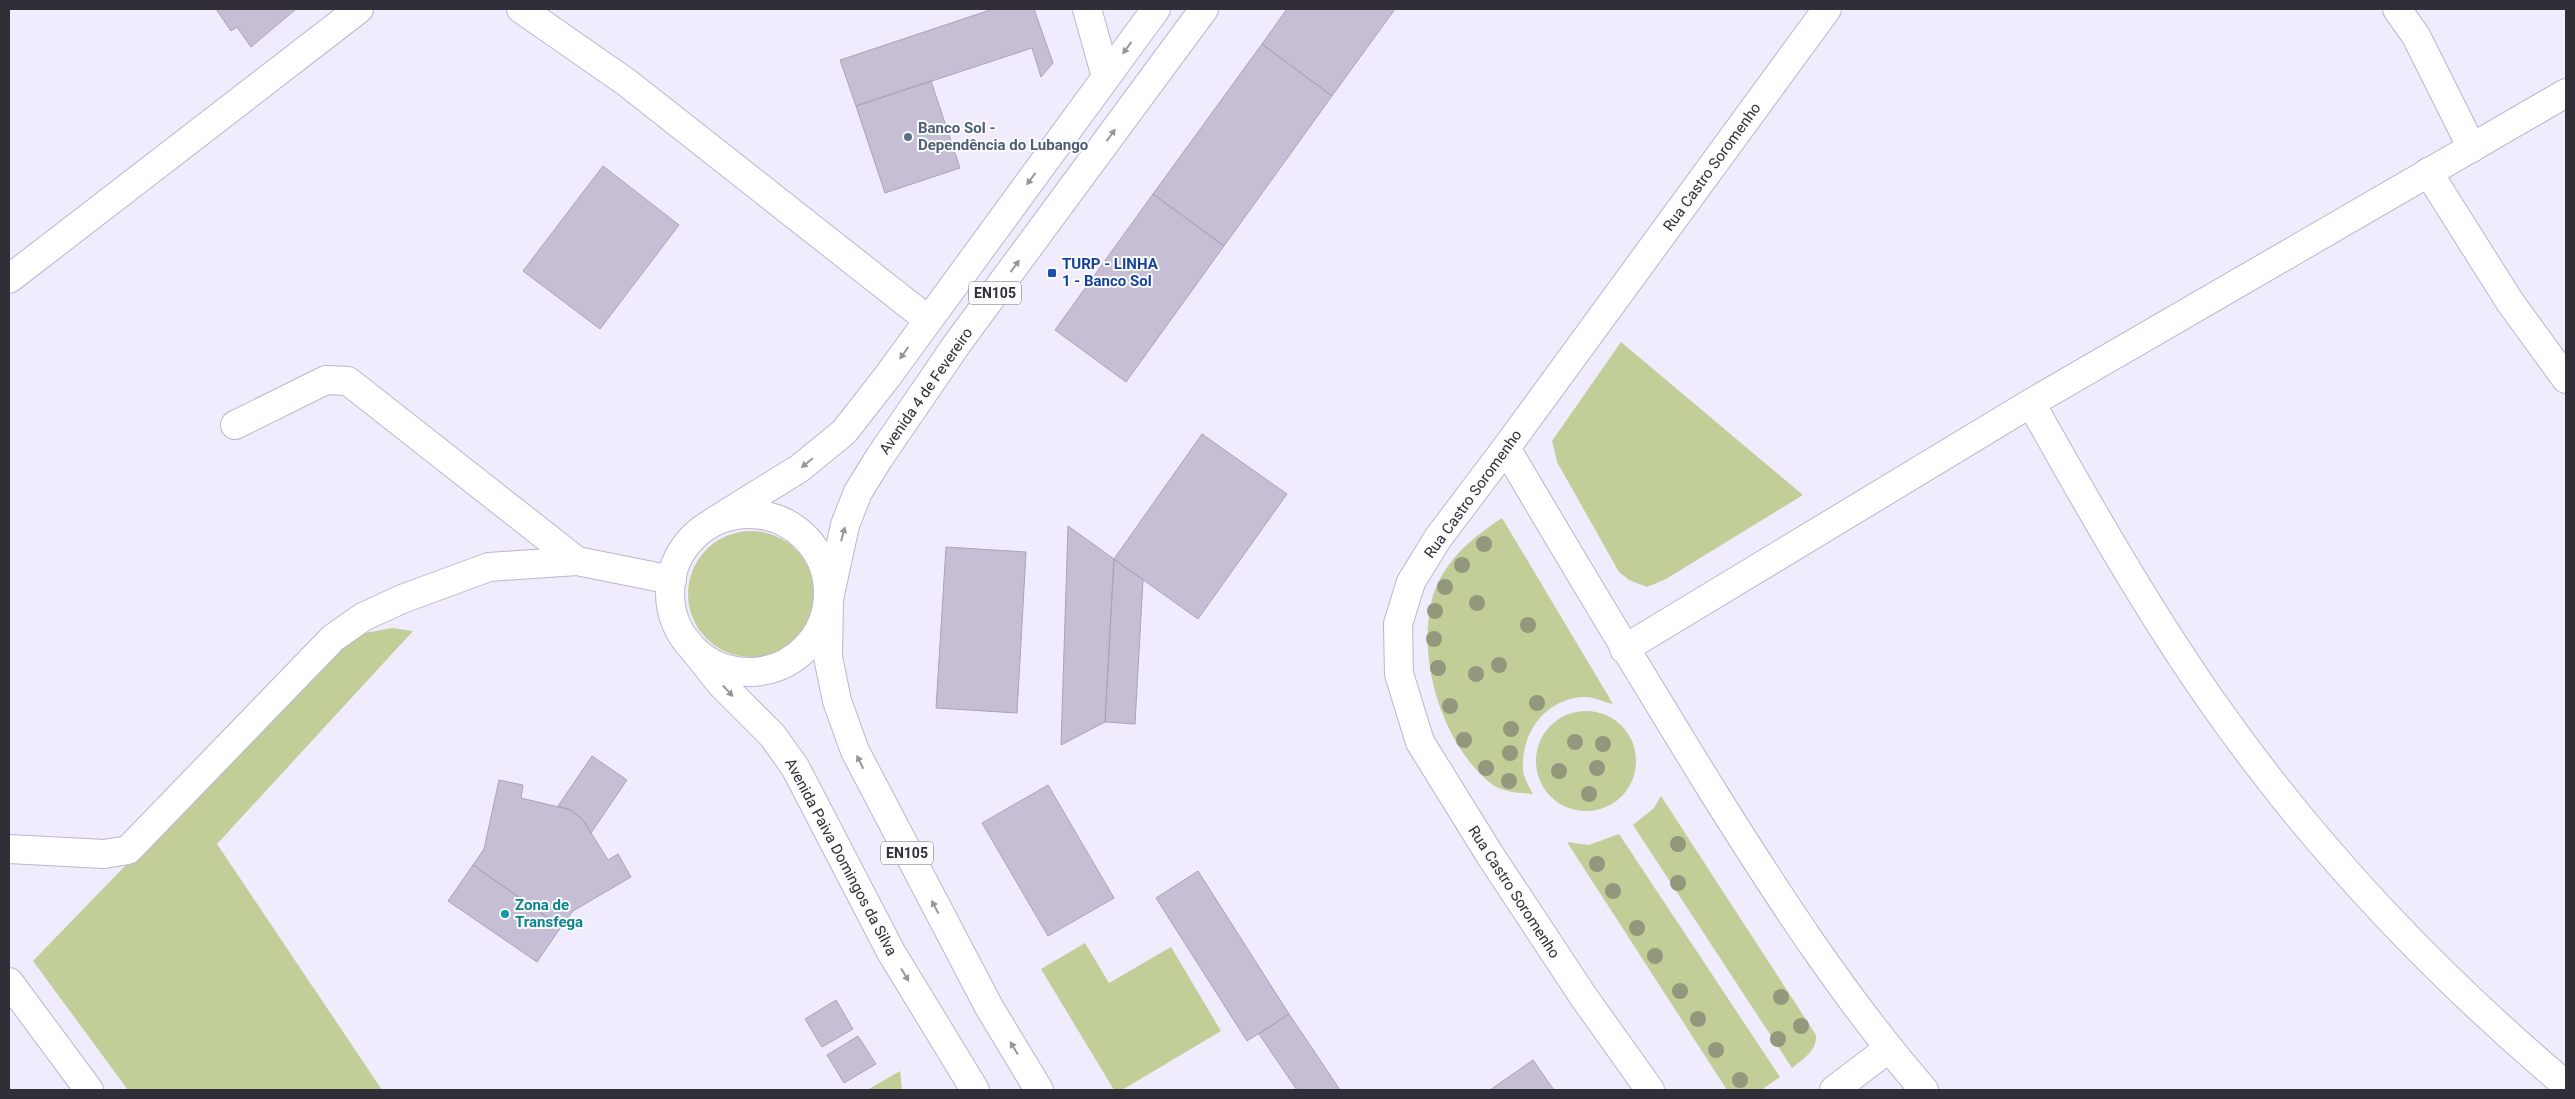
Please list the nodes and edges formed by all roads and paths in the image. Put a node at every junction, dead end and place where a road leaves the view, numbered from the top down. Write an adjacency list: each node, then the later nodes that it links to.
1 (359, 9): 12 (street)
2 (521, 9): 13 (street)
3 (1087, 9): 8 (street)
4 (1156, 9): 8 (street, EN105, one-way to 8)
5 (1204, 9): 21 (street, Avenida 4 de Fevereiro / EN105, one-way to 5)
6 (1827, 9): 17 (street, Rua Castro Soromenho)
7 (2397, 9): 10 (street)
8 (1106, 78): 13 (street, EN105, one-way to 13)
9 (2566, 92): 10 (street)
10 (2472, 148): 11 (street)
11 (2428, 172): 14 (street); 15 (street)
12 (9, 279)
13 (927, 319): 18 (street, EN105, one-way to 18)
14 (2566, 379)
15 (2031, 403): 23 (street); 27 (street)
16 (235, 425): 19 (street)
17 (1506, 448): 23 (street); 31 (street, Rua Castro Soromenho)
18 (713, 522): 20 (street, EN105); 21 (street, EN105)
19 (576, 560): 20 (street); 24 (street)
20 (672, 580): 22 (street, EN105)
21 (830, 599): 22 (street, EN105); 30 (street, EN105, one-way to 21)
22 (686, 640): 29 (street, Avenida Paiva Domingos da Silva / EN105, one-way to 29)
23 (1624, 649): 26 (street)
24 (9, 849)
25 (9, 982): 28 (street)
26 (1888, 1049): 32 (street); 33 (street)
27 (2566, 1085)
28 (88, 1090)
29 (975, 1090)
30 (1039, 1090)
31 (1650, 1090)
32 (1834, 1090)
33 (1924, 1090)

